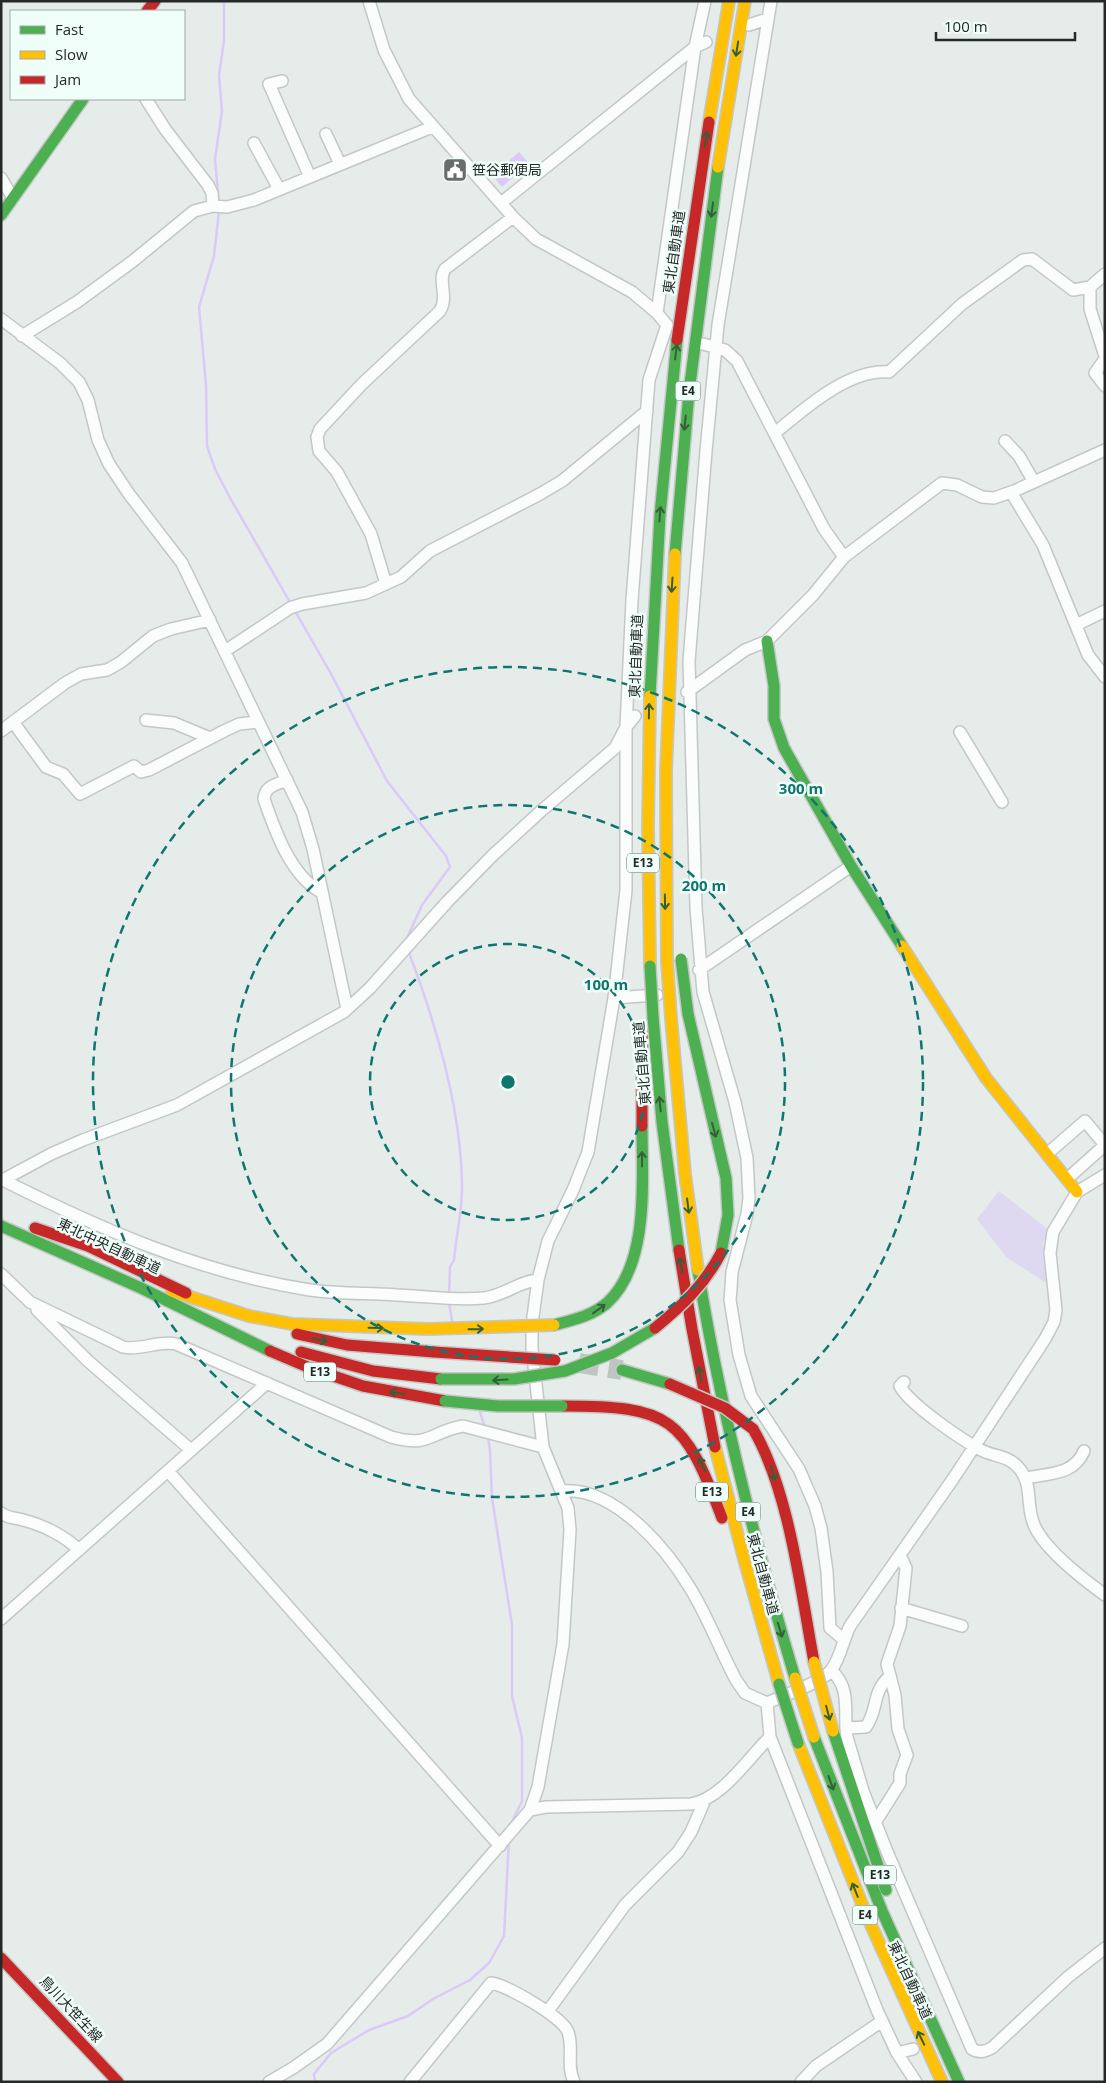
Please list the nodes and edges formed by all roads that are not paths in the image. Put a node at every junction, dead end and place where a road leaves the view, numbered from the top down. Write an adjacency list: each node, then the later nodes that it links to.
1 (369, 1): 12 (street)
2 (705, 1): 8 (street)
3 (729, 1): 56 (main road, 東北自動車道 / E4, one-way to 3)
4 (745, 1): 58 (main road, 東北自動車道 / E4, one-way to 58)
5 (771, 1): 6 (street)
6 (767, 19): 7 (street); 30 (street)
7 (749, 25)
8 (700, 44): 20 (street); 26 (street)
9 (282, 81): 16 (street)
10 (82, 100): 19 (main road)
11 (147, 100): 21 (street)
12 (432, 127): 15 (street); 20 (street)
13 (326, 134): 15 (street)
14 (254, 143): 18 (street)
15 (340, 164): 16 (street)
16 (310, 177): 18 (street)
17 (1, 178): 19 (street)
18 (279, 189): 21 (street)
19 (13, 198): 22 (main road)
20 (501, 203): 23 (street)
21 (213, 206): 28 (street)
22 (1, 215)
23 (513, 218): 26 (street); 40 (street)
24 (1105, 274): 25 (street)
25 (1090, 287): 31 (street); 34 (street)
26 (657, 313): 33 (street)
27 (1, 319): 28 (street)
28 (22, 336): 42 (street)
29 (703, 344): 30 (street)
30 (717, 349): 34 (street); 47 (street)
31 (1105, 358): 32 (street)
32 (1105, 386)
33 (647, 411): 40 (street); 52 (street)
34 (775, 433): 39 (street)
35 (1005, 441): 37 (street)
36 (1105, 450): 37 (street)
37 (1034, 482): 38 (street)
38 (1011, 492): 39 (street); 43 (street)
39 (844, 557): 44 (street)
40 (386, 584): 45 (street)
41 (1105, 611): 43 (street)
42 (210, 620): 45 (street); 50 (street)
43 (1076, 625): 46 (street)
44 (767, 641): 47 (street); 60 (main road)
45 (225, 651): 51 (street)
46 (1105, 677)
47 (687, 692): 62 (street)
48 (635, 716): 52 (street)
49 (146, 720): 55 (street)
50 (14, 722): 53 (street); 55 (street)
51 (257, 722): 55 (street); 57 (street)
52 (626, 727): 64 (street); 65 (street)
53 (1, 731)
54 (960, 732): 59 (street)
55 (210, 738)
56 (648, 760): 66 (main road, E13)
57 (287, 780): 61 (street); 61 (street)
58 (664, 784): 79 (main road, E13, one-way to 79, bridge); 111 (main road, 東北自動車道 / E4, one-way to 111, bridge)
59 (1002, 802)
60 (851, 866): 62 (street); 67 (main road)
61 (322, 892): 65 (street)
62 (699, 970): 63 (street)
63 (703, 992): 64 (street); 97 (street)
64 (614, 998): 75 (street)
65 (347, 1009): 70 (street)
66 (647, 1017): 77 (main road, E13, one-way to 66, bridge); 100 (main road, 東北自動車道 / E4, one-way to 66)
67 (1047, 1154): 69 (main road); 69 (street)
68 (1105, 1175): 71 (street)
69 (1067, 1179): 71 (main road)
70 (2, 1180): 75 (street)
71 (1077, 1192): 83 (street)
72 (1, 1226): 78 (main road, 東北中央自動車道 / E13)
73 (31, 1226): 77 (main road, 東北中央自動車道 / E13)
74 (1, 1274): 76 (street)
75 (538, 1280): 84 (street)
76 (30, 1302): 81 (street); 85 (street)
77 (207, 1304): 79 (main road, E13, one-way to 79, bridge)
78 (202, 1318): 79 (main road, E13, one-way to 78, bridge); 100 (main road, E13, one-way to 78, bridge)
79 (562, 1364)
80 (622, 1370): 111 (main road, E13, one-way to 111, bridge)
81 (268, 1382): 84 (street); 85 (street)
82 (904, 1382): 83 (street)
83 (975, 1446): 88 (street); 92 (street)
84 (543, 1447): 89 (street)
85 (191, 1450): 87 (street)
86 (1084, 1451): 88 (street)
87 (168, 1471): 91 (street); 107 (street)
88 (1026, 1478): 93 (street)
89 (562, 1491): 101 (street); 105 (street)
90 (1, 1513): 91 (street)
91 (79, 1550): 95 (street)
92 (900, 1555): 94 (street); 97 (street)
93 (1105, 1595)
94 (901, 1608): 96 (street); 99 (street)
95 (1, 1619)
96 (962, 1626)
97 (843, 1639): 98 (street)
98 (832, 1671): 101 (street); 102 (street)
99 (890, 1676): 102 (street); 106 (street)
100 (778, 1680): 123 (main road, 東北自動車道 / E4, one-way to 100, bridge)
101 (767, 1703): 103 (street)
102 (846, 1728): 106 (street)
103 (770, 1737): 104 (street); 112 (street)
104 (704, 1802): 105 (street); 110 (street)
105 (530, 1810): 107 (street)
106 (876, 1821): 113 (street)
107 (505, 1841): 118 (street)
108 (1105, 1948): 113 (street)
109 (1, 1958): 117 (main road, 鳥川大笹生線)
110 (548, 2011): 119 (street); 120 (street)
111 (928, 2018): 124 (main road, 東北自動車道 / E4)
112 (882, 2021): 116 (street); 121 (street)
113 (962, 2028): 114 (street)
114 (951, 2033)
115 (913, 2049): 116 (street)
116 (897, 2054): 122 (street)
117 (118, 2082)
118 (269, 2082)
119 (410, 2082)
120 (574, 2082)
121 (800, 2082)
122 (916, 2082)
123 (942, 2082)
124 (959, 2082)

